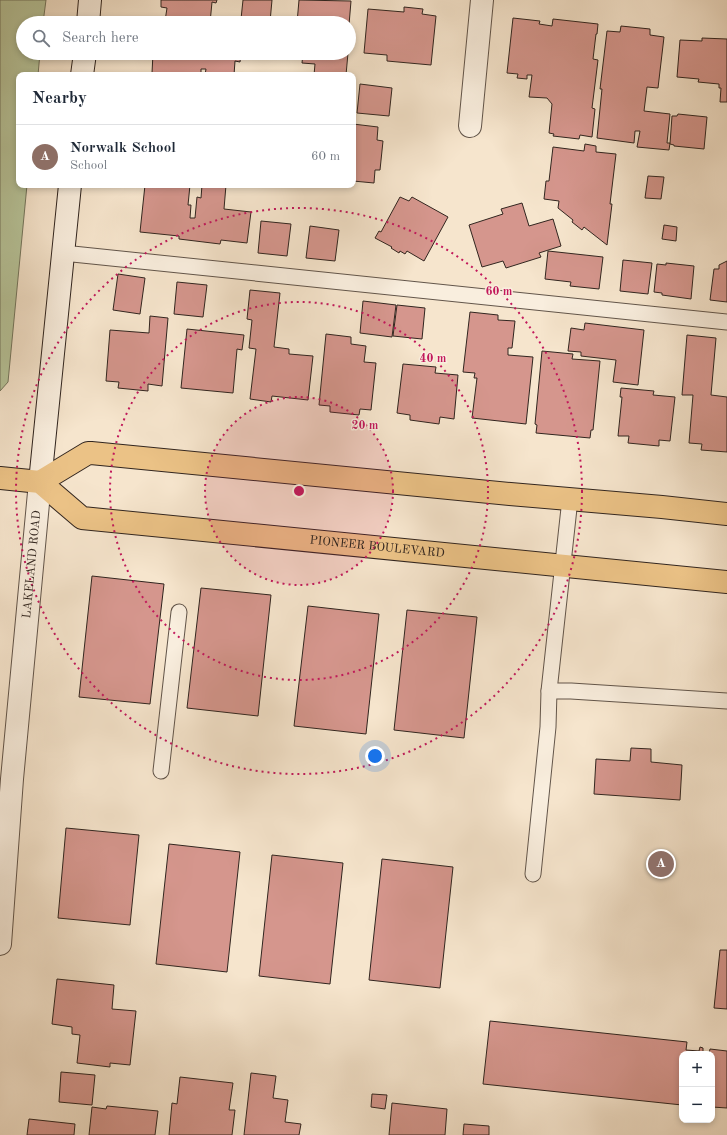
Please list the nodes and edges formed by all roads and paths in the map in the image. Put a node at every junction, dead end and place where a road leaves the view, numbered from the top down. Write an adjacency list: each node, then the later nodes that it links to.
1 (90, 0): 3 (street)
2 (482, 0): 6 (street)
3 (89, 16)
4 (84, 60): 5 (street)
5 (82, 72)
6 (470, 126)
7 (70, 188): 8 (street, LAKELAND ROAD)
8 (63, 253): 9 (lane); 11 (street, LAKELAND ROAD)
9 (727, 322)
10 (0, 478): 11 (main road)
11 (40, 482): 12 (main road); 14 (main road, PIONEER BOULEVARD); 21 (street, LAKELAND ROAD)
12 (570, 499): 13 (main road); 14 (lane)
13 (727, 514)
14 (562, 566): 15 (main road, PIONEER BOULEVARD); 17 (lane)
15 (727, 582)
16 (179, 612): 19 (lane)
17 (549, 691): 18 (lane); 20 (lane)
18 (727, 701)
19 (161, 771)
20 (533, 874)
21 (0, 942)

